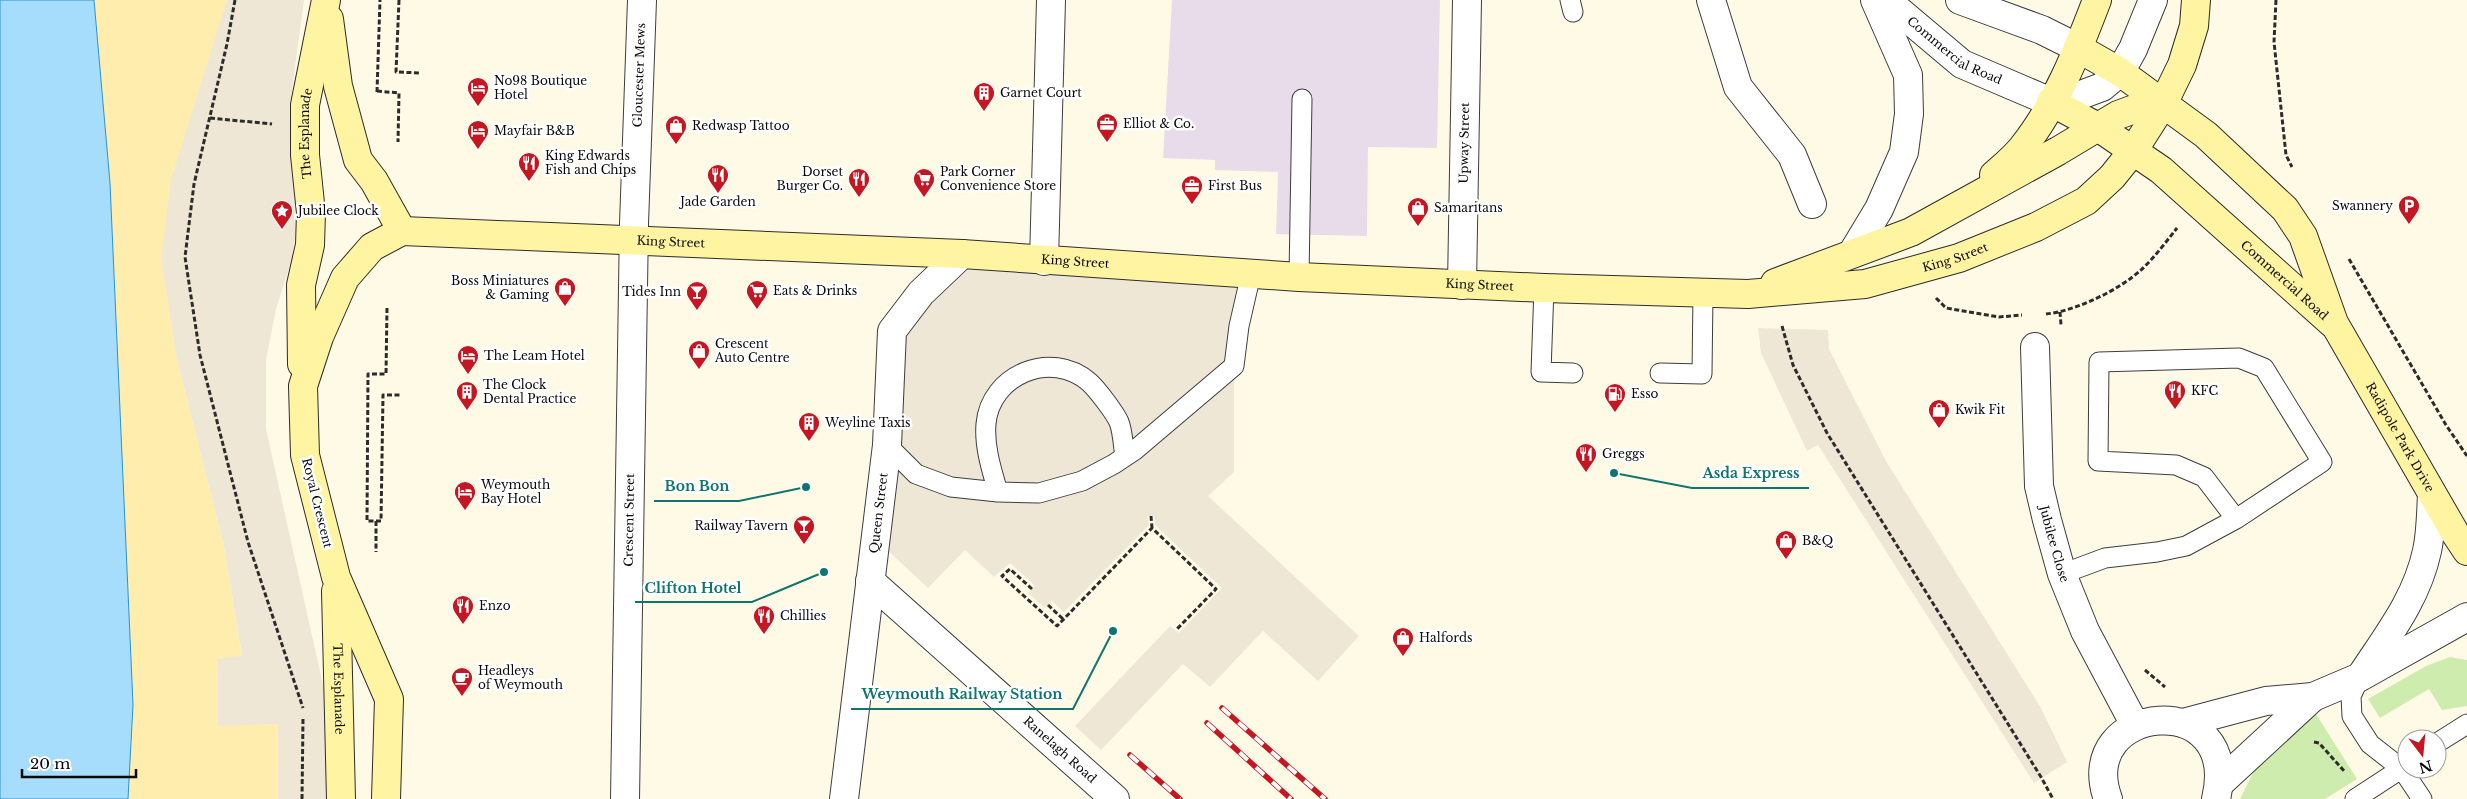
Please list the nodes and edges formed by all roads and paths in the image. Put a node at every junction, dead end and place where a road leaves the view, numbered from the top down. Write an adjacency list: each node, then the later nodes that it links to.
1 (235, 0): 24 (path)
2 (327, 0): 33 (main road, The Esplanade); 54 (main road, The Esplanade)
3 (380, 0): 19 (path)
4 (399, 0): 18 (path)
5 (642, 0): 34 (street, Gloucester Mews)
6 (1051, 0): 38 (street)
7 (1466, 0): 42 (street, Upway Street)
8 (1711, 0): 31 (street)
9 (1875, 0): 35 (street)
10 (1886, 0): 22 (street, Commercial Road)
11 (1960, 0): 16 (street, Commercial Road)
12 (2097, 0): 16 (main road, King Street)
13 (2153, 0): 17 (street)
14 (2196, 0): 23 (main road, King Street)
15 (2276, 0): 29 (path)
16 (2078, 48): 17 (main road, Commercial Road); 22 (main road, King Street)
17 (2120, 72): 22 (street); 23 (main road, Commercial Road)
18 (421, 73)
19 (376, 91): 21 (path); 27 (path)
20 (1302, 99): 41 (lane)
21 (376, 100)
22 (2051, 102): 26 (main road, Commercial Road); 32 (main road, King Street)
23 (2163, 104): 26 (main road, King Street); 28 (main road, King Street); 50 (main road, Commercial Road)
24 (210, 118): 25 (path); 87 (path)
25 (282, 124)
26 (2098, 127): 28 (main road, Commercial Road); 32 (main road, King Street)
27 (398, 142)
28 (2133, 151): 30 (main road, Commercial Road); 39 (main road, King Street)
29 (2294, 170)
30 (2197, 202): 47 (path); 50 (main road, Commercial Road)
31 (1812, 204)
32 (1963, 204): 35 (main road, King Street)
33 (402, 231): 34 (main road, King Street); 54 (main road, Royal Crescent)
34 (634, 242): 36 (main road, King Street); 90 (street, Crescent Street)
35 (1853, 252): 45 (main road, King Street)
36 (962, 254): 38 (main road, King Street); 56 (street, Queen Street)
37 (2346, 254): 58 (path)
38 (1044, 261): 40 (main road, King Street)
39 (1911, 272): 45 (main road, King Street); 48 (path)
40 (1250, 274): 41 (main road, King Street); 57 (lane)
41 (1299, 277): 42 (main road, King Street)
42 (1462, 285): 43 (main road, King Street)
43 (1544, 288): 44 (main road, King Street); 52 (lane)
44 (1703, 293): 45 (main road, King Street); 53 (lane)
45 (1748, 294)
46 (387, 308): 63 (path)
47 (2043, 314)
48 (2025, 315)
49 (1782, 322): 93 (path)
50 (2334, 324): 60 (main road, Radipole Park Drive)
51 (2035, 347): 67 (street, Jubilee Close)
52 (1573, 373)
53 (1660, 373)
54 (303, 386): 68 (main road, Royal Crescent)
55 (400, 395): 63 (path)
56 (887, 444): 59 (lane); 69 (street, Queen Street)
57 (1125, 456): 59 (lane); 59 (lane)
58 (2467, 456)
59 (998, 492)
60 (2432, 494): 65 (main road, Radipole Park Drive); 75 (street)
61 (1151, 516): 64 (path)
62 (2236, 519): 62 (lane); 67 (lane)
63 (376, 521): 66 (path)
64 (1152, 528): 73 (path); 74 (path)
65 (2467, 550)
66 (376, 552)
67 (2062, 574): 79 (street, Jubilee Close)
68 (336, 577): 88 (main road, The Esplanade); 89 (main road, Royal Crescent)
69 (870, 581): 91 (street, Queen Street); 92 (street, Ranelagh Road)
70 (1032, 589): 73 (path)
71 (1048, 605): 73 (path)
72 (2467, 617): 75 (street)
73 (1064, 619)
74 (1176, 630)
75 (2360, 677): 76 (street); 82 (lane)
76 (2313, 697): 77 (street); 86 (street)
77 (2183, 723): 79 (street); 86 (street)
78 (2467, 724): 80 (lane)
79 (2135, 725): 94 (street)
80 (2447, 737)
81 (2312, 741): 85 (path)
82 (2397, 762)
83 (2397, 771): 85 (lane)
84 (2411, 779): 96 (lane)
85 (2377, 784): 95 (lane)
86 (2218, 791)
87 (302, 799)
88 (341, 799)
89 (386, 799)
90 (625, 799)
91 (844, 799)
92 (1116, 799)
93 (2053, 799)
94 (2108, 799)
95 (2355, 799)
96 (2422, 799)

